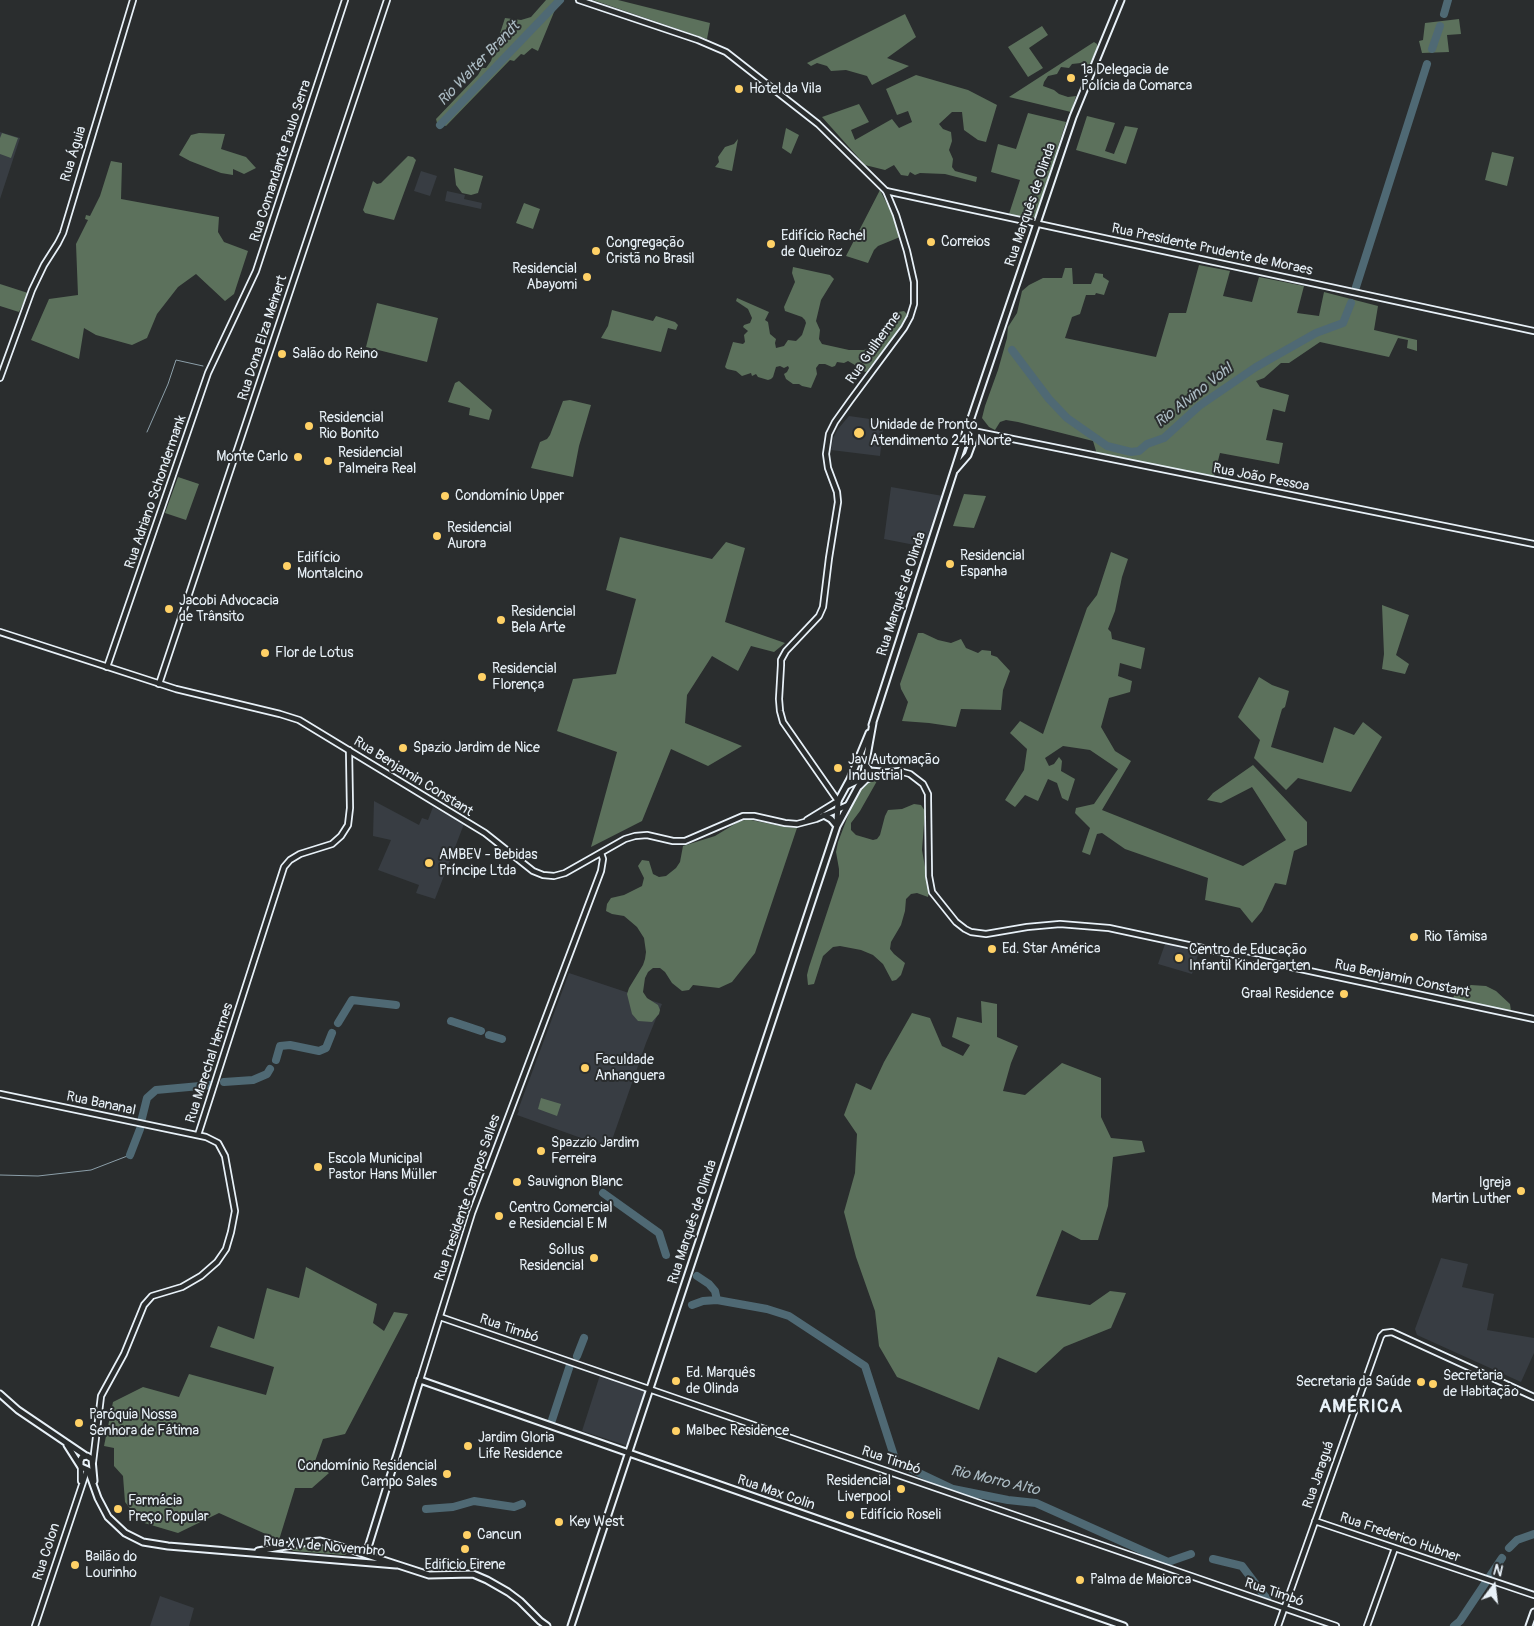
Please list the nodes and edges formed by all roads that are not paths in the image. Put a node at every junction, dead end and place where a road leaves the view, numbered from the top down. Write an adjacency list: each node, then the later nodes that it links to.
1 (133, 0): 10 (street, Rua Águia)
2 (345, 0): 8 (street, Rua Comandante Paulo Serra)
3 (388, 0): 19 (street, Rua Dona Elza Meinert)
4 (578, 0): 6 (street, Rua Guilherme)
5 (1121, 0): 7 (main road, Rua Marquês de Olinda)
6 (886, 191): 7 (street, Rua Presidente Prudente de Moraes); 27 (street, Rua Guilherme)
7 (1036, 224): 9 (street, Rua Presidente Prudente de Moraes); 11 (main road, Rua Marquês de Olinda)
8 (230, 325): 18 (street, Rua Adriano Schondermank)
9 (1534, 331)
10 (0, 378)
11 (972, 432): 12 (main road, Rua Marquês de Olinda); 12 (main road); 14 (main road, Rua Marquês de Olinda); 16 (street, Rua João Pessoa)
12 (965, 437): 13 (main road, Rua Marquês de Olinda)
13 (960, 452): 14 (main road); 15 (main road, Rua Marquês de Olinda)
14 (964, 460): 15 (main road, Rua Marquês de Olinda)
15 (953, 473): 20 (main road, Rua Marquês de Olinda)
16 (1534, 544)
17 (0, 632): 18 (street, Rua Benjamin Constant)
18 (107, 667): 19 (street, Rua Benjamin Constant)
19 (160, 684): 21 (street, Rua Benjamin Constant)
20 (873, 723): 22 (main road, Rua Marquês de Olinda); 25 (main road, Rua Marquês de Olinda)
21 (349, 750): 35 (street, Rua Benjamin Constant); 38 (street, Rua Marechal Hermes)
22 (865, 764): 23 (main road); 24 (main road, Rua Marquês de Olinda)
23 (882, 772): 24 (street, Rua Benjamin Constant); 26 (street); 36 (street, Rua Benjamin Constant)
24 (863, 778): 25 (street, Rua Benjamin Constant); 26 (main road, Rua Marquês de Olinda)
25 (847, 786): 26 (main road); 28 (main road, Rua Marquês de Olinda)
26 (857, 789): 30 (main road, Rua Marquês de Olinda)
27 (830, 790): 28 (street); 29 (street, Rua Guilherme)
28 (842, 793): 29 (main road, Rua Marquês de Olinda)
29 (838, 801): 30 (main road); 31 (main road, Rua Marquês de Olinda); 33 (street)
30 (848, 805): 31 (street, Rua Benjamin Constant); 34 (main road, Rua Marquês de Olinda)
31 (837, 809): 32 (street, Rua Benjamin Constant); 34 (main road, Rua Marquês de Olinda)
32 (824, 816): 33 (street, Rua Benjamin Constant); 34 (main road)
33 (802, 823): 35 (street, Rua Benjamin Constant)
34 (837, 826): 41 (main road, Rua Marquês de Olinda)
35 (601, 853): 39 (street, Rua Presidente Campos Salles)
36 (1534, 1019)
37 (0, 1094): 38 (street, Rua Bananal)
38 (198, 1135): 45 (street, Rua Marechal Hermes)
39 (440, 1317): 40 (street, Rua Presidente Campos Salles); 41 (street, Rua Timbó)
40 (420, 1380): 46 (main road, Rua Max Colin); 58 (main road, Rua Presidente Campos Salles)
41 (650, 1389): 46 (main road, Rua Marquês de Olinda); 63 (street, Rua Timbó)
42 (0, 1394): 44 (main road)
43 (1534, 1397): 53 (street, Rua Jaraguá)
44 (64, 1441): 47 (main road); 49 (main road)
45 (96, 1442): 47 (street, Rua Marechal Hermes); 48 (street, Rua Marechal Hermes)
46 (629, 1453): 67 (main road, Rua Marquês de Olinda); 68 (main road, Rua Max Colin)
47 (87, 1456): 48 (main road); 49 (main road)
48 (93, 1463): 50 (main road); 52 (main road, Rua XV de Novembro)
49 (80, 1466): 50 (main road); 51 (street, Rua Colon)
50 (87, 1470): 51 (street, Rua Colon); 52 (main road, Rua XV de Novembro)
51 (81, 1485): 65 (street, Rua Colon)
52 (94, 1486): 57 (main road, Rua XV de Novembro)
53 (1315, 1521): 55 (street, Rua Frederico Hubner); 63 (street, Rua Jaraguá)
54 (295, 1544): 56 (main road, Rua XV de Novembro); 57 (main road, Rua XV de Novembro); 59 (main road)
55 (1395, 1548): 62 (street, Rua Frederico Hubner); 71 (street)
56 (349, 1549): 58 (main road, Rua XV de Novembro); 60 (main road)
57 (250, 1552): 59 (main road, Rua XV de Novembro)
58 (366, 1554): 61 (main road, Rua XV de Novembro)
59 (288, 1555): 60 (main road, Rua XV de Novembro)
60 (345, 1559): 61 (main road, Rua XV de Novembro)
61 (396, 1564): 66 (main road, Rua XV de Novembro)
62 (1534, 1595)
63 (1284, 1608): 69 (street, Rua Jaraguá); 70 (street, Rua Timbó)
64 (1534, 1612): 72 (main road)
65 (35, 1626)
66 (547, 1626)
67 (571, 1626)
68 (1124, 1626)
69 (1278, 1626)
70 (1336, 1626)
71 (1368, 1626)
72 (1529, 1626)

